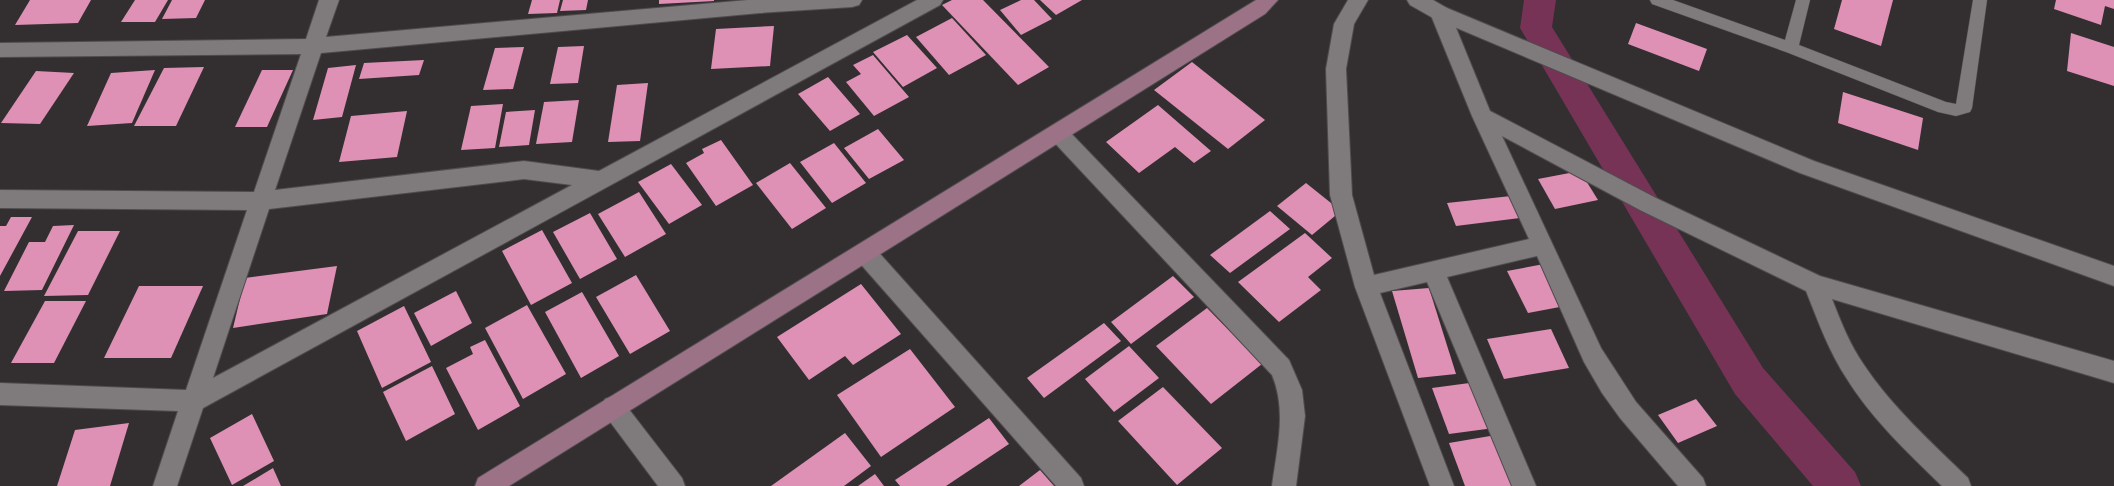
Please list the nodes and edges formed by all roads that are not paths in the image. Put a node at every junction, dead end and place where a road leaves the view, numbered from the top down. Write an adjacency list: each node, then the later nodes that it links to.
1 (329, 0): 12 (street)
2 (852, 0): 10 (street)
3 (933, 0): 17 (street)
4 (1268, 0): 16 (main road)
5 (1358, 0): 25 (street)
6 (1417, 0): 11 (street)
7 (1656, 0): 13 (lane)
8 (1803, 0): 13 (lane)
9 (1980, 0): 13 (lane)
10 (761, 3): 12 (street)
11 (1440, 13): 15 (street); 23 (street)
12 (314, 46): 14 (street); 19 (street)
13 (1791, 48)
14 (0, 50)
15 (1482, 116): 20 (street); 24 (street)
16 (1058, 133): 21 (main road); 34 (street)
17 (601, 180): 19 (street); 28 (street)
18 (0, 199): 19 (street)
19 (261, 201): 28 (street)
20 (1543, 245): 22 (street); 37 (street)
21 (865, 253): 29 (main road); 33 (street)
22 (1434, 272): 25 (street); 36 (street)
23 (2114, 276)
24 (1815, 284): 26 (street); 38 (street)
25 (1366, 287): 35 (street)
26 (2114, 372)
27 (0, 394): 28 (street)
28 (193, 401): 30 (street)
29 (613, 408): 31 (main road); 32 (street)
30 (165, 486)
31 (487, 486)
32 (673, 486)
33 (1072, 486)
34 (1284, 486)
35 (1442, 486)
36 (1524, 486)
37 (1694, 486)
38 (1959, 486)

